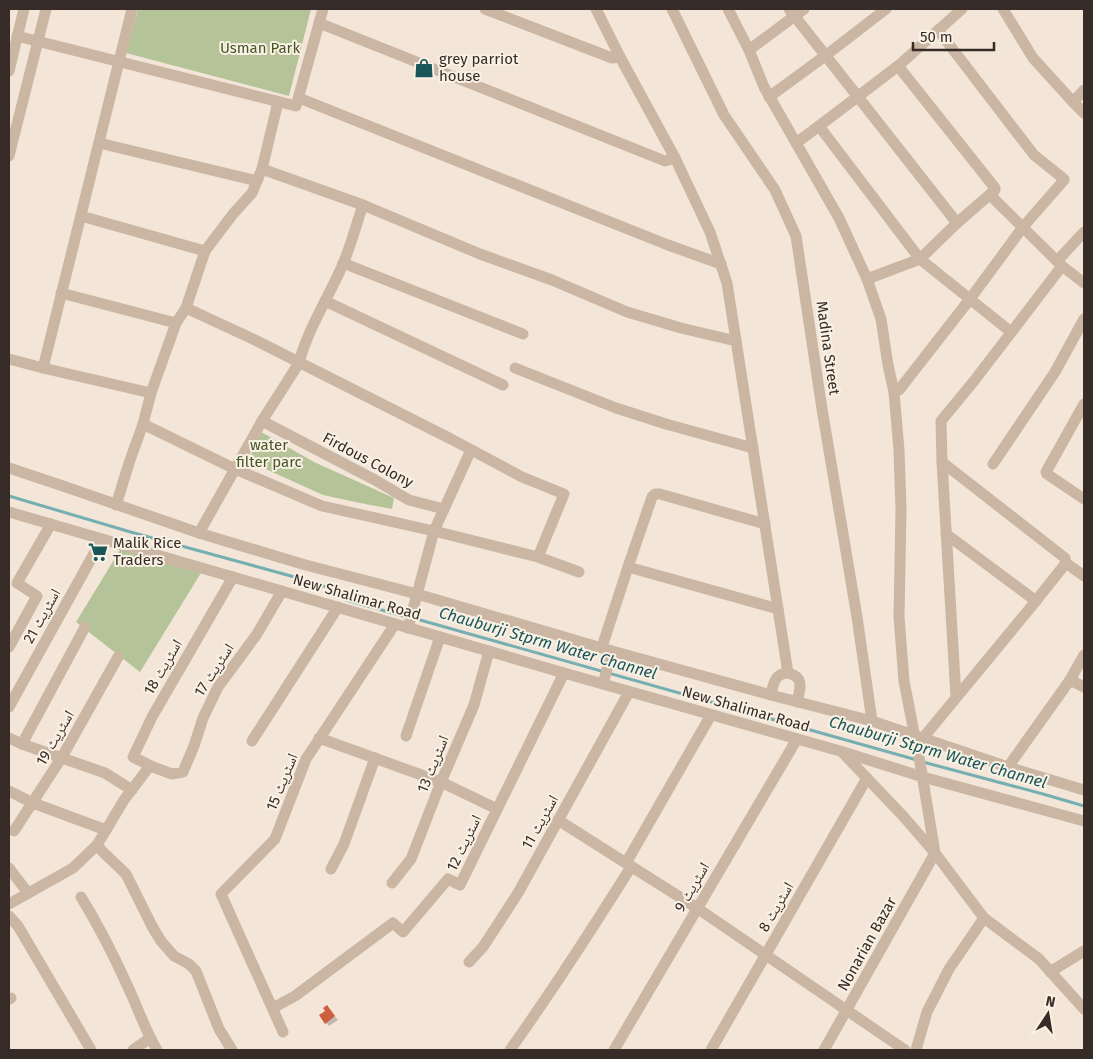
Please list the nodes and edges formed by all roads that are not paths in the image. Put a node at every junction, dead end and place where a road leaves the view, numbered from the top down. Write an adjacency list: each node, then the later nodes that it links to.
1 (24, 9): 15 (street)
2 (46, 9): 16 (street)
3 (132, 9): 21 (street)
4 (323, 9): 13 (street)
5 (485, 9): 20 (street)
6 (596, 9): 20 (street)
7 (672, 9): 117 (street, Madina Street)
8 (728, 9): 17 (street)
9 (886, 9): 19 (street)
10 (962, 9): 14 (street)
11 (1003, 9): 29 (street)
12 (796, 11): 17 (street); 19 (street)
13 (319, 23): 27 (street); 35 (street)
14 (938, 30): 22 (street); 42 (street)
15 (17, 36): 16 (street); 18 (street)
16 (37, 41): 21 (street); 34 (street)
17 (749, 50): 26 (street)
18 (11, 54): 23 (street)
19 (825, 56): 25 (street); 26 (street)
20 (620, 57): 35 (street)
21 (119, 62): 28 (street); 32 (street)
22 (898, 66): 25 (street); 38 (street)
23 (9, 71)
24 (1084, 90): 29 (street)
25 (858, 96): 31 (street); 41 (street)
26 (769, 97): 33 (street)
27 (299, 98): 28 (street); 47 (street)
28 (278, 102): 36 (street)
29 (1073, 102): 30 (street)
30 (1084, 113)
31 (819, 126): 33 (street); 45 (street)
32 (99, 143): 37 (street); 40 (street)
33 (796, 143): 49 (street)
34 (9, 156)
35 (675, 158): 47 (street)
36 (262, 169): 37 (street); 39 (street)
37 (257, 181): 44 (street)
38 (990, 195): 41 (street); 42 (street)
39 (363, 206): 46 (street); 59 (street)
40 (81, 216): 44 (street); 51 (street)
41 (957, 223): 45 (street)
42 (1023, 228): 48 (street); 52 (street)
43 (1084, 232): 48 (street)
44 (205, 251): 54 (street)
45 (920, 259): 49 (street); 52 (street)
46 (343, 263): 53 (street); 58 (street)
47 (721, 264): 59 (street)
48 (1060, 264): 50 (street); 57 (street)
49 (867, 279): 65 (street)
50 (1084, 283)
51 (62, 293): 56 (street); 62 (street)
52 (970, 299): 57 (street); 65 (street)
53 (325, 301): 61 (street); 64 (street)
54 (186, 308): 56 (street); 61 (street)
55 (1084, 319): 73 (street)
56 (176, 323): 66 (street)
57 (1011, 332): 72 (street)
58 (524, 334)
59 (736, 341): 70 (street)
60 (9, 359): 62 (street)
61 (299, 363): 68 (street); 71 (street)
62 (43, 368): 66 (street)
63 (515, 368): 70 (street)
64 (504, 385)
65 (894, 392): 122 (street)
66 (151, 393): 69 (street)
67 (1084, 404): 76 (street)
68 (262, 421): 75 (street); 78 (street, Firdous Colony)
69 (143, 424): 75 (street); 77 (street)
70 (753, 448): 81 (street)
71 (471, 450): 78 (street); 86 (street)
72 (942, 462): 84 (street); 87 (street)
73 (992, 464)
74 (9, 468): 77 (street)
75 (235, 468): 82 (street); 83 (street)
76 (1084, 499)
77 (116, 505): 83 (street)
78 (444, 509): 82 (street)
79 (10, 516): 80 (street, New Shalimar Road)
80 (50, 524): 85 (street, New Shalimar Road); 101 (street)
81 (765, 524): 88 (street); 96 (street)
82 (434, 531): 86 (street); 93 (street)
83 (199, 533): 93 (street)
84 (946, 534): 94 (street); 113 (street)
85 (102, 539): 91 (street, New Shalimar Road); 115 (street, اسٹریٹ 21)
86 (538, 558): 89 (street)
87 (1066, 563): 90 (street); 94 (street)
88 (628, 567): 96 (street); 103 (street)
89 (579, 572)
90 (1084, 576)
91 (233, 577): 92 (street, New Shalimar Road); 128 (street, اسٹریٹ 18)
92 (282, 591): 95 (street, New Shalimar Road); 128 (street, اسٹریٹ 17)
93 (416, 598): 98 (street); 103 (street)
94 (1036, 601): 113 (street)
95 (338, 607): 97 (street, New Shalimar Road); 123 (street)
96 (778, 609): 107 (street)
97 (395, 624): 98 (street, New Shalimar Road); 120 (street, اسٹریٹ 15)
98 (409, 624): 100 (street, New Shalimar Road)
99 (85, 627): 124 (street)
100 (440, 637): 102 (street, New Shalimar Road); 118 (street)
101 (9, 647)
102 (489, 651): 106 (street, New Shalimar Road); 132 (street, اسٹریٹ 13)
103 (608, 652): 109 (street); 112 (street)
104 (1084, 655): 108 (street)
105 (118, 657): 126 (street, اسٹریٹ 19)
106 (564, 673): 109 (street, New Shalimar Road); 137 (street, اسٹریٹ 12)
107 (788, 673): 112 (street); 114 (street)
108 (1070, 680): 110 (street); 129 (street)
109 (603, 681): 111 (street, New Shalimar Road)
110 (1084, 688)
111 (629, 692): 116 (street, New Shalimar Road); 138 (street, اسٹریٹ 11)
112 (771, 695): 114 (street)
113 (956, 698): 122 (street)
114 (797, 702): 117 (street)
115 (9, 707)
116 (711, 715): 121 (street, New Shalimar Road); 144 (street)
117 (872, 721): 122 (street)
118 (406, 736)
119 (9, 738): 124 (street)
120 (320, 738): 127 (street); 158 (street, اسٹریٹ 15)
121 (797, 739): 125 (street, New Shalimar Road); 151 (street, اسٹریٹ 9)
122 (918, 739): 129 (street); 130 (street)
123 (252, 741)
124 (22, 744): 126 (street)
125 (840, 751): 130 (street, New Shalimar Road); 131 (street)
126 (62, 757): 133 (street); 136 (street, اسٹریٹ 19)
127 (375, 758): 132 (street); 146 (street)
128 (153, 767): 133 (street)
129 (1008, 767): 134 (street)
130 (922, 773): 139 (street, New Shalimar Road); 143 (street)
131 (866, 778): 143 (street); 155 (street, اسٹریٹ 8)
132 (441, 782): 137 (street); 147 (street, اسٹریٹ 13)
133 (132, 790): 140 (street)
134 (1084, 790)
135 (9, 791): 136 (street)
136 (32, 803): 140 (street); 141 (street, اسٹریٹ 19)
137 (497, 809): 158 (street, اسٹریٹ 12)
138 (558, 820): 144 (street); 156 (street, اسٹریٹ 11)
139 (1084, 821)
140 (106, 830): 142 (street)
141 (14, 831)
142 (97, 845): 148 (street); 166 (street)
143 (935, 853): 153 (street); 160 (street, Nonarian Bazar)
144 (628, 865): 151 (street); 167 (street)
145 (9, 868): 148 (street)
146 (332, 869)
147 (392, 883)
148 (28, 894): 150 (street)
149 (82, 897): 162 (street)
150 (9, 904)
151 (697, 908): 155 (street); 168 (street, اسٹریٹ 9)
152 (9, 916): 163 (street)
153 (984, 918): 157 (street); 172 (street)
154 (1084, 951): 157 (street)
155 (766, 955): 160 (street); 169 (street, اسٹریٹ 8)
156 (469, 962)
157 (1050, 972): 159 (street)
158 (273, 1008): 161 (street)
159 (1084, 1009)
160 (847, 1011): 170 (street, Nonarian Bazar); 171 (street)
161 (284, 1032)
162 (150, 1038): 164 (street); 165 (street)
163 (92, 1050)
164 (132, 1050)
165 (157, 1050)
166 (232, 1050)
167 (510, 1050)
168 (614, 1050)
169 (711, 1050)
170 (824, 1050)
171 (906, 1050)
172 (916, 1050)

